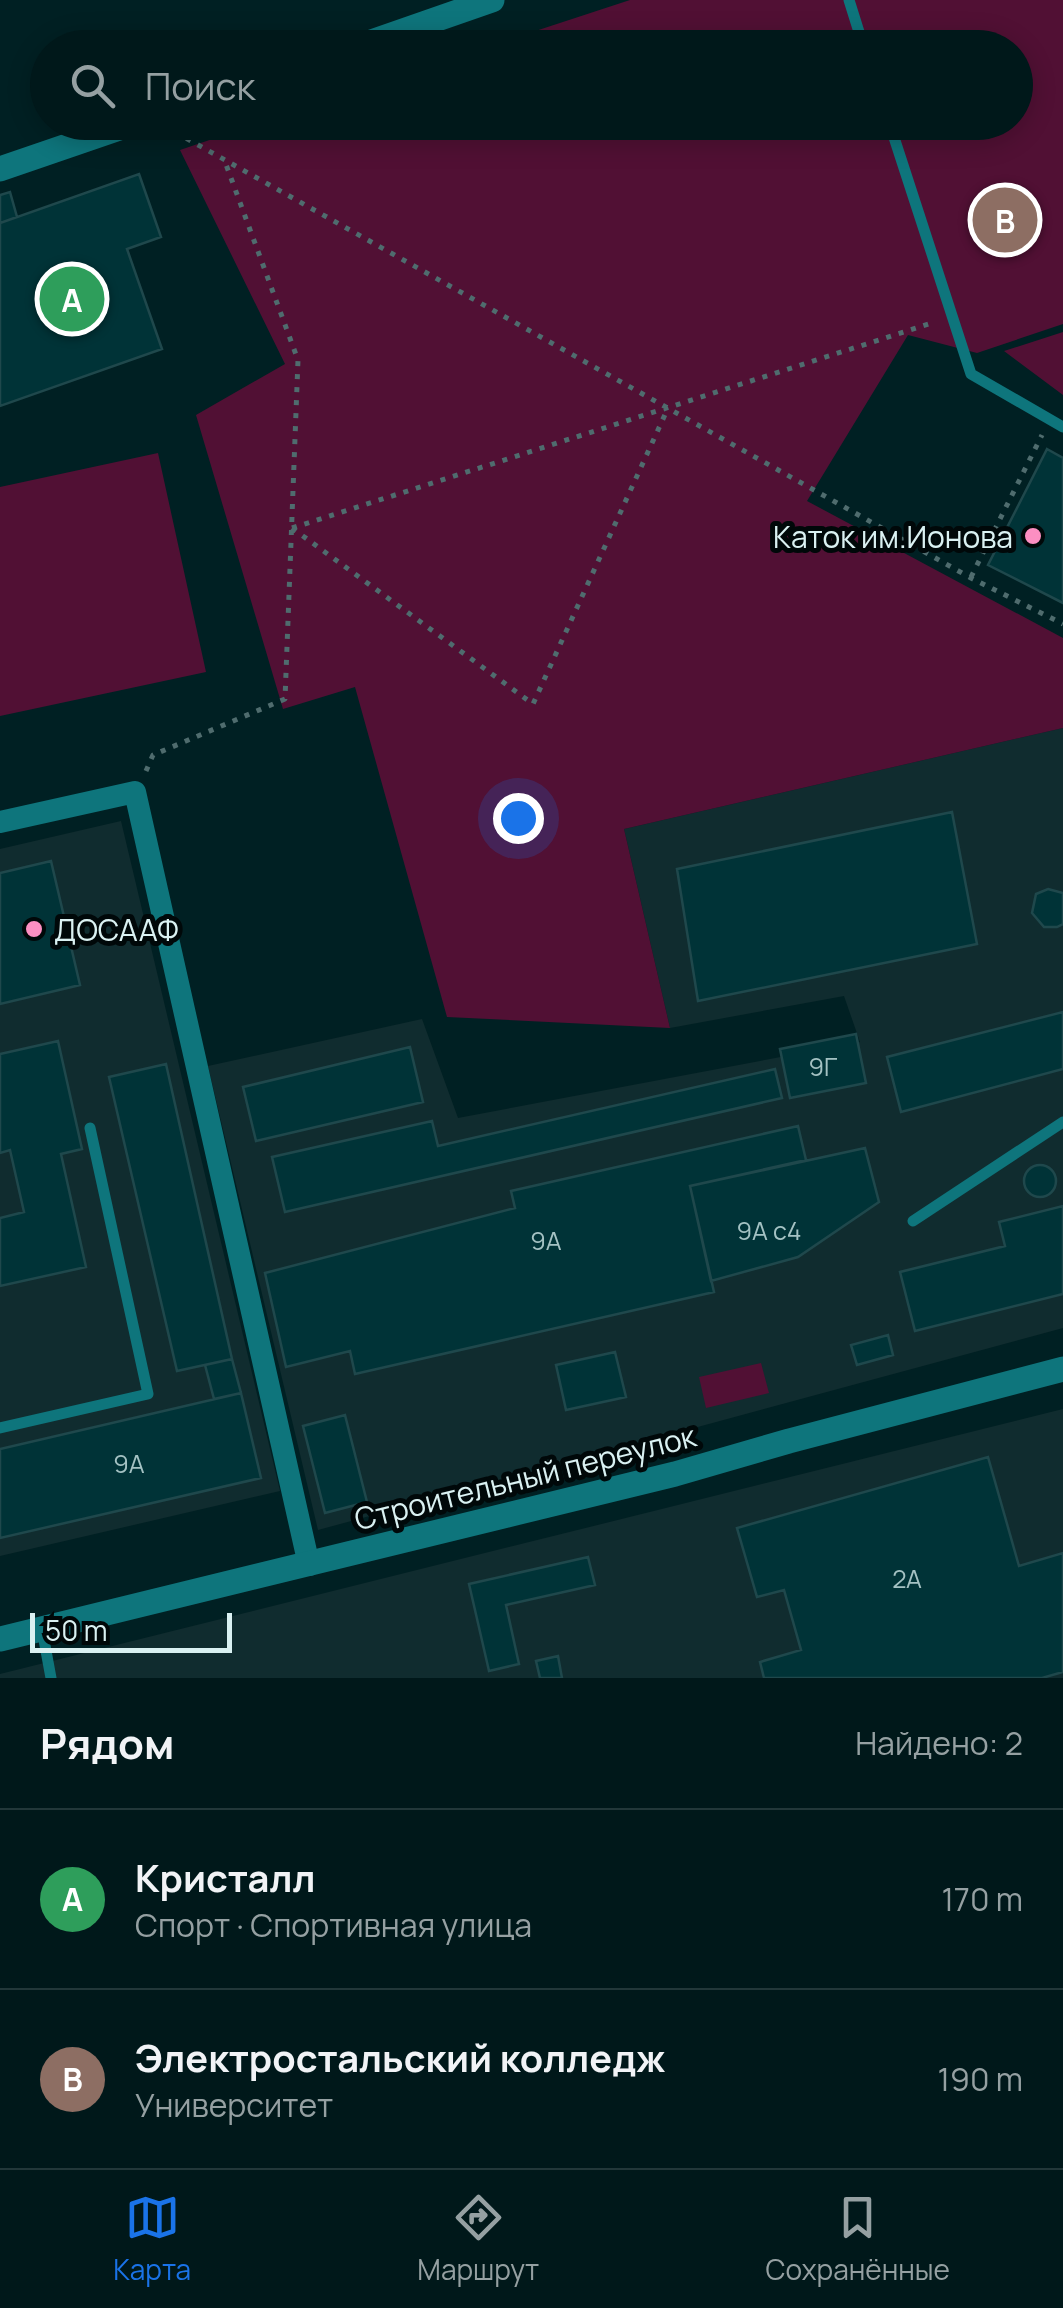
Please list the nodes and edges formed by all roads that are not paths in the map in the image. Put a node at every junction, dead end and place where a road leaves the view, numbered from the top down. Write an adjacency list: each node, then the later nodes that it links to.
1 (492, 0): 3 (street)
2 (848, 0): 4 (lane)
3 (406, 30)
4 (858, 30)
5 (85, 140): 7 (street)
6 (895, 140): 8 (lane)
7 (0, 169)
8 (1063, 427)
9 (0, 822): 15 (street)
10 (1063, 1122): 12 (lane)
11 (90, 1128): 14 (lane)
12 (912, 1221)
13 (1063, 1369): 15 (street, Строительный переулок)
14 (0, 1428)
15 (309, 1565): 16 (street, Строительный переулок)
16 (42, 1629): 17 (street, Строительный переулок); 18 (lane)
17 (0, 1639)
18 (51, 1678)

